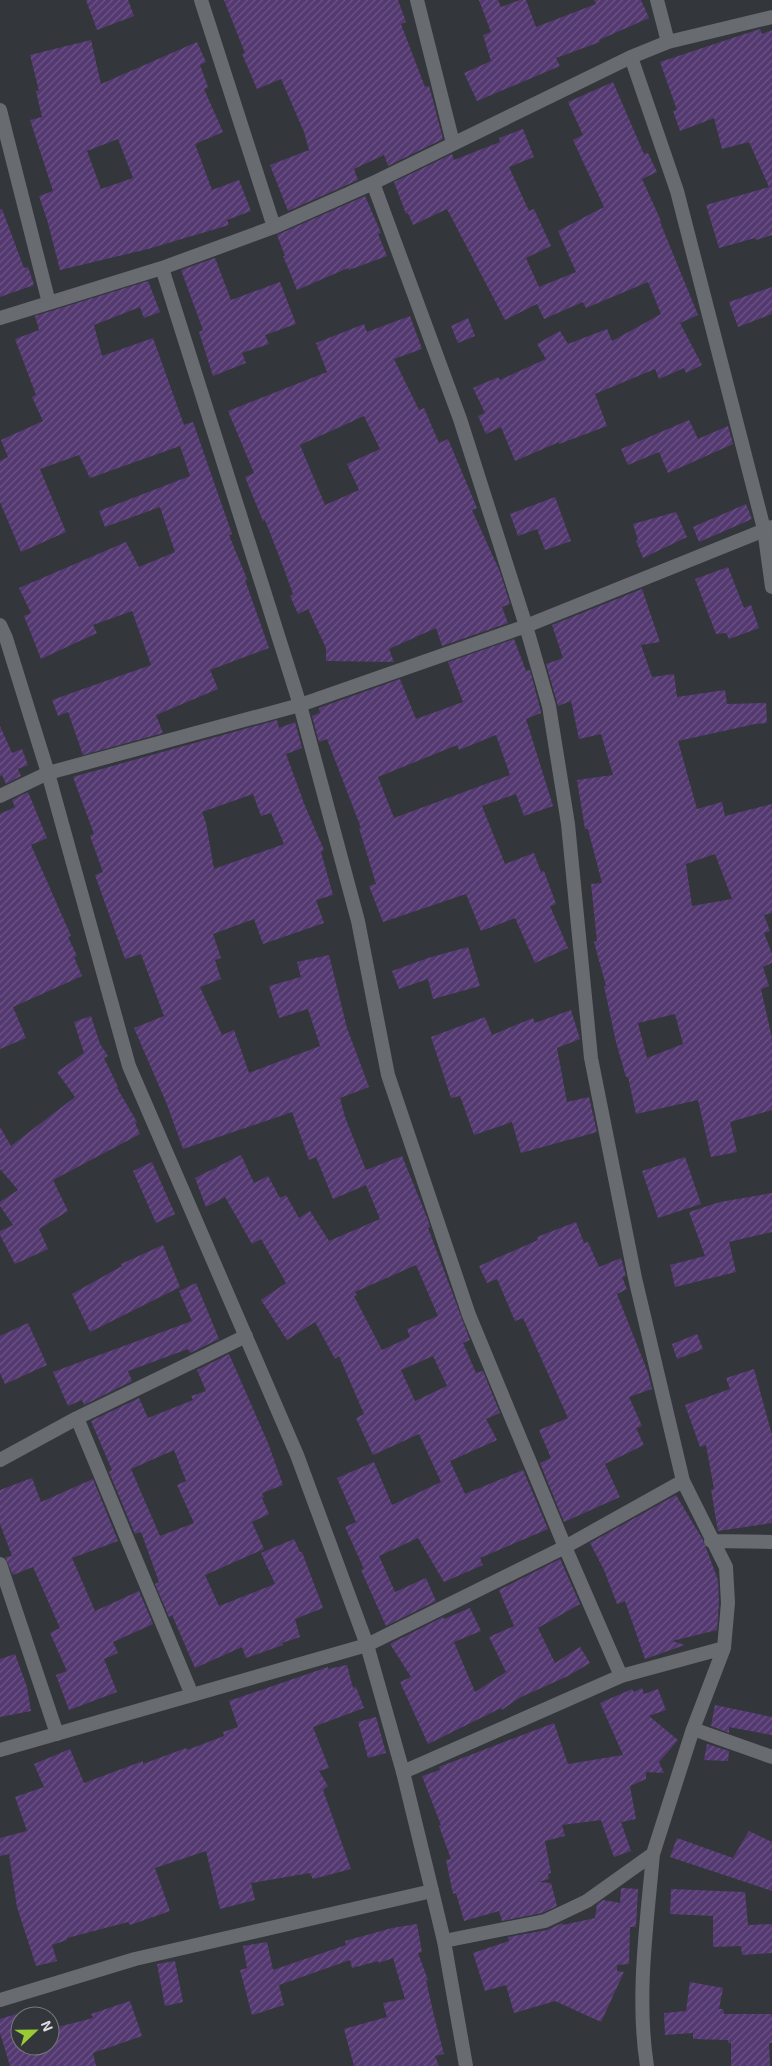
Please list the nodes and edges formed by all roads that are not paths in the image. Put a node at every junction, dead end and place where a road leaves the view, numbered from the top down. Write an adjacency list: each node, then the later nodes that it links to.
1 (201, 0): 10 (street)
2 (418, 0): 8 (street)
3 (657, 0): 5 (street)
4 (772, 17): 5 (street)
5 (668, 42): 6 (street)
6 (631, 58): 8 (street); 14 (street)
7 (0, 110): 12 (street)
8 (453, 143): 9 (street)
9 (373, 183): 10 (street); 17 (street)
10 (274, 228): 11 (street)
11 (162, 268): 12 (street); 18 (street)
12 (49, 303): 13 (street)
13 (0, 318)
14 (768, 528): 15 (street); 17 (street)
15 (772, 587)
16 (0, 625): 19 (street)
17 (526, 626): 18 (street); 24 (street)
18 (300, 705): 19 (street); 27 (street)
19 (48, 774): 20 (street); 21 (street)
20 (0, 796)
21 (246, 1336): 22 (street); 29 (street)
22 (77, 1418): 23 (street); 32 (street)
23 (0, 1460)
24 (682, 1481): 25 (street); 27 (street)
25 (711, 1541): 26 (street); 30 (street)
26 (772, 1542)
27 (565, 1546): 29 (street); 31 (street)
28 (0, 1564): 34 (street)
29 (366, 1645): 32 (street); 37 (street)
30 (724, 1648): 31 (street); 33 (street)
31 (621, 1676): 37 (street)
32 (192, 1695): 34 (street)
33 (693, 1728): 36 (street); 38 (street)
34 (57, 1734): 35 (street)
35 (0, 1750)
36 (772, 1757)
37 (403, 1772): 39 (street)
38 (653, 1854): 40 (street); 43 (street)
39 (432, 1891): 40 (street); 41 (street)
40 (444, 1941): 42 (street)
41 (0, 2000)
42 (466, 2066)
43 (647, 2066)

